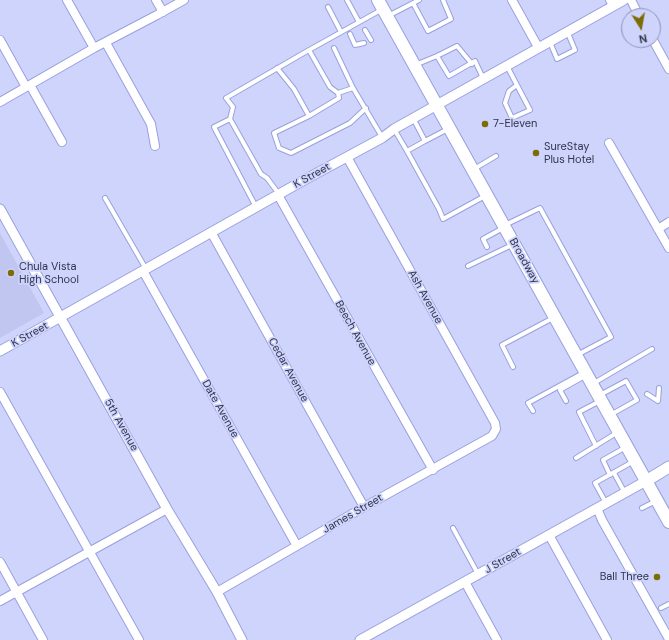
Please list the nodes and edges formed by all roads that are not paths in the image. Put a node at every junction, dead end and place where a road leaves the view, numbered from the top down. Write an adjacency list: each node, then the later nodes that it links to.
1 (67, 0): 24 (street)
2 (156, 0): 13 (street)
3 (184, 0): 13 (street)
4 (347, 0): 14 (lane)
5 (420, 0): 9 (lane)
6 (442, 0): 9 (lane)
7 (512, 0): 26 (street)
8 (624, 0): 10 (street, K Street)
9 (413, 3): 12 (lane)
10 (612, 3): 16 (street, K Street)
11 (328, 7): 17 (lane)
12 (383, 8): 14 (lane); 31 (main road, Broadway)
13 (163, 12): 22 (street)
14 (359, 22): 17 (lane)
15 (365, 30): 20 (lane)
16 (567, 31): 21 (street, K Street); 21 (lane)
17 (341, 32): 28 (lane)
18 (350, 34): 23 (lane)
19 (0, 40): 37 (street)
20 (371, 40)
21 (549, 41): 26 (street, K Street)
22 (106, 43): 24 (street); 52 (street)
23 (364, 43)
24 (94, 48): 37 (street)
25 (334, 48): 38 (lane)
26 (538, 48): 32 (street, K Street)
27 (657, 48): 34 (street)
28 (309, 50): 33 (lane); 39 (lane)
29 (437, 56): 30 (lane); 30 (lane); 31 (lane)
30 (472, 64): 35 (lane)
31 (415, 65): 41 (main road, Broadway)
32 (507, 65): 35 (street, K Street); 36 (lane)
33 (277, 68): 43 (lane); 45 (lane)
34 (669, 69)
35 (483, 79): 41 (street, K Street)
36 (517, 85): 36 (lane)
37 (28, 86): 40 (street); 50 (street)
38 (354, 88): 39 (lane); 42 (lane)
39 (338, 93): 43 (lane)
40 (0, 102)
41 (437, 105): 44 (street, K Street); 47 (main road, Broadway)
42 (366, 108): 43 (lane); 48 (lane)
43 (309, 116)
44 (413, 118): 46 (street, K Street); 49 (lane)
45 (230, 119): 57 (lane); 60 (lane)
46 (394, 128): 48 (street, K Street); 53 (lane)
47 (450, 128): 49 (lane); 56 (main road, Broadway)
48 (382, 138): 55 (street, K Street)
49 (425, 141): 53 (lane)
50 (62, 142)
51 (609, 143): 64 (street)
52 (155, 146)
53 (407, 151): 58 (lane)
54 (496, 156): 56 (lane)
55 (347, 157): 57 (street, K Street); 86 (street, Ash Avenue)
56 (473, 169): 58 (main road, Broadway)
57 (279, 195): 60 (street, K Street); 92 (street, Beech Avenue)
58 (487, 195): 63 (main road, Broadway)
59 (105, 198): 70 (lane)
60 (256, 208): 65 (street, K Street)
61 (0, 209): 71 (street, 5th Avenue)
62 (669, 222): 64 (street)
63 (505, 226): 66 (main road, Broadway); 67 (lane); 75 (lane)
64 (658, 229): 68 (street)
65 (211, 232): 70 (street, K Street); 99 (street, Cedar Avenue)
66 (514, 244): 69 (lane); 72 (main road, Broadway)
67 (487, 247)
68 (669, 248)
69 (468, 266)
70 (144, 270): 71 (street, K Street); 106 (street, Date Avenue)
71 (61, 317): 74 (street, K Street); 102 (street, 5th Avenue)
72 (555, 317): 75 (main road, Broadway); 76 (lane)
73 (652, 349): 77 (lane)
74 (0, 351)
75 (576, 356): 77 (main road, Broadway)
76 (513, 367)
77 (588, 377): 81 (main road, Broadway); 82 (lane); 83 (lane)
78 (659, 388): 80 (lane)
79 (0, 392): 107 (street)
80 (647, 394)
81 (600, 398): 84 (main road, Broadway); 84 (lane); 87 (lane)
82 (566, 401)
83 (533, 412)
84 (610, 415): 85 (main road, Broadway)
85 (618, 432): 87 (lane); 88 (main road, Broadway)
86 (490, 437): 92 (street, James Street)
87 (596, 446): 89 (lane)
88 (627, 447): 90 (main road, Broadway); 93 (lane)
89 (576, 458)
90 (634, 461): 93 (lane); 95 (main road, Broadway)
91 (669, 467): 95 (main road, J Street)
92 (433, 470): 99 (street, James Street)
93 (612, 474): 96 (lane); 98 (lane)
94 (669, 474): 95 (main road, J Street)
95 (646, 482): 96 (street, J Street); 97 (main road, Broadway)
96 (625, 493): 98 (street, J Street)
97 (657, 500): 101 (lane); 103 (main road, Broadway)
98 (607, 504): 100 (street, J Street)
99 (364, 507): 106 (street, James Street)
100 (598, 508): 105 (street, J Street); 116 (street)
101 (642, 508)
102 (167, 509): 107 (street); 112 (street, 5th Avenue)
103 (669, 522)
104 (452, 528): 109 (lane)
105 (549, 535): 109 (street, J Street); 122 (street)
106 (296, 546): 112 (street, James Street)
107 (90, 552): 111 (street); 118 (street)
108 (0, 562): 111 (street)
109 (479, 575): 110 (street, J Street)
110 (465, 582): 120 (street, J Street); 121 (street)
111 (17, 592): 113 (street); 117 (street)
112 (217, 592): 119 (street, 5th Avenue)
113 (0, 602)
114 (669, 604): 115 (lane)
115 (661, 608)
116 (669, 638)
117 (44, 640)
118 (139, 640)
119 (242, 640)
120 (360, 640)
121 (497, 640)
122 (607, 640)

